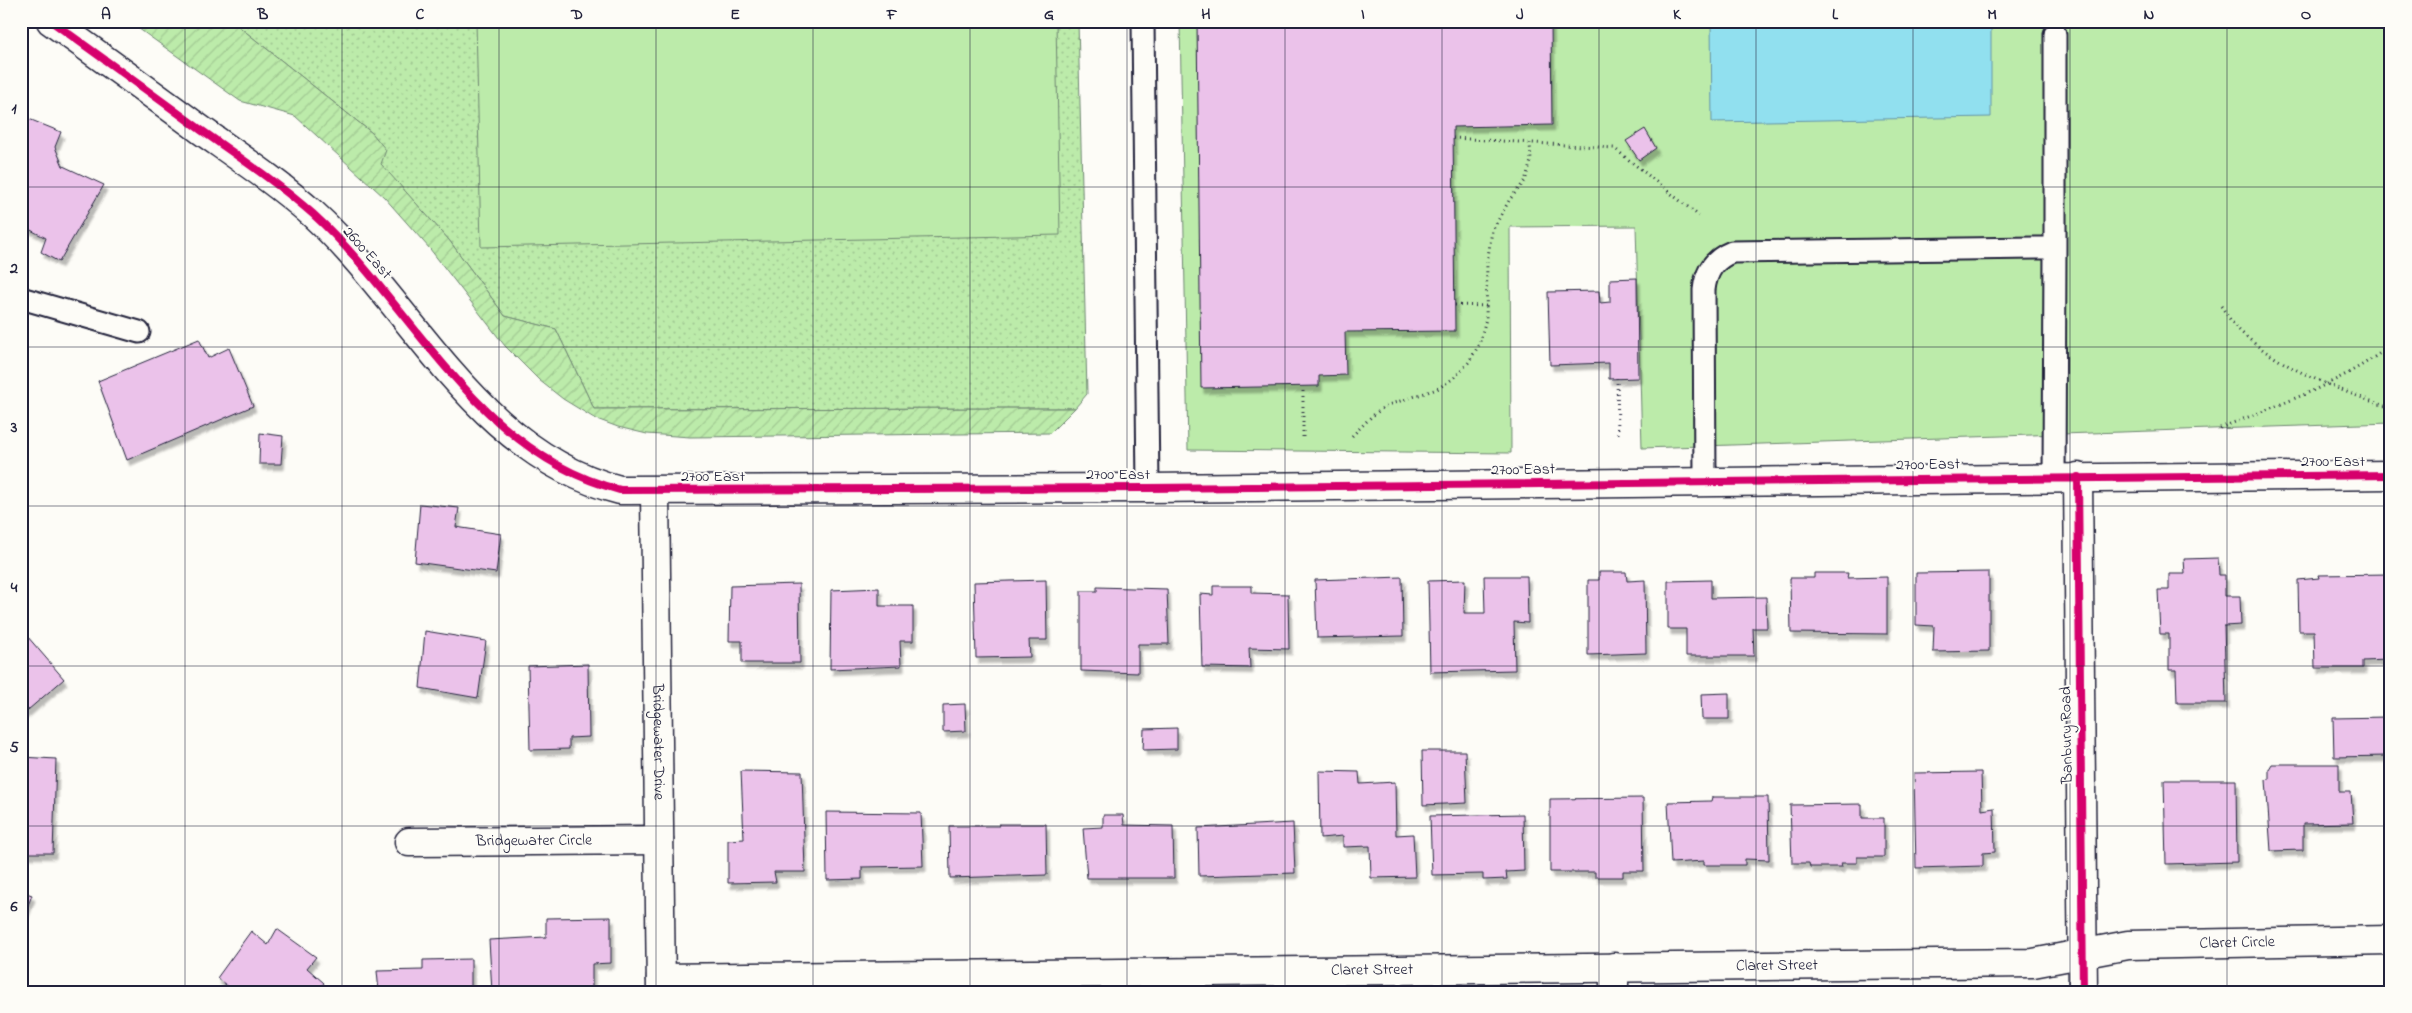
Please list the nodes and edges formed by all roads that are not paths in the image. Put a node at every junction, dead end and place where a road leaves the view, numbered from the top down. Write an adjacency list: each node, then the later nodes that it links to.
1 (51, 21): 11 (street, 2600 East)
2 (1143, 21): 10 (lane)
3 (2055, 34): 4 (lane)
4 (2055, 248): 8 (lane); 9 (lane)
5 (21, 298): 6 (lane)
6 (139, 332)
7 (2391, 475): 8 (street, 2700 East)
8 (2066, 477): 9 (street, 2700 East); 15 (street, Banbury Road)
9 (1705, 482): 10 (street, 2700 East)
10 (1148, 488): 11 (street, 2700 East)
11 (655, 492): 12 (street, Bridgewater Drive)
12 (659, 840): 13 (street, Bridgewater Circle); 18 (street, Bridgewater Drive)
13 (409, 842)
14 (2391, 940): 15 (street, Claret Circle)
15 (2083, 954): 16 (street, Claret Street); 19 (street, Banbury Road)
16 (1614, 979): 17 (street, Claret Street)
17 (1156, 982): 18 (street, Claret Street)
18 (661, 985)
19 (2083, 992)

